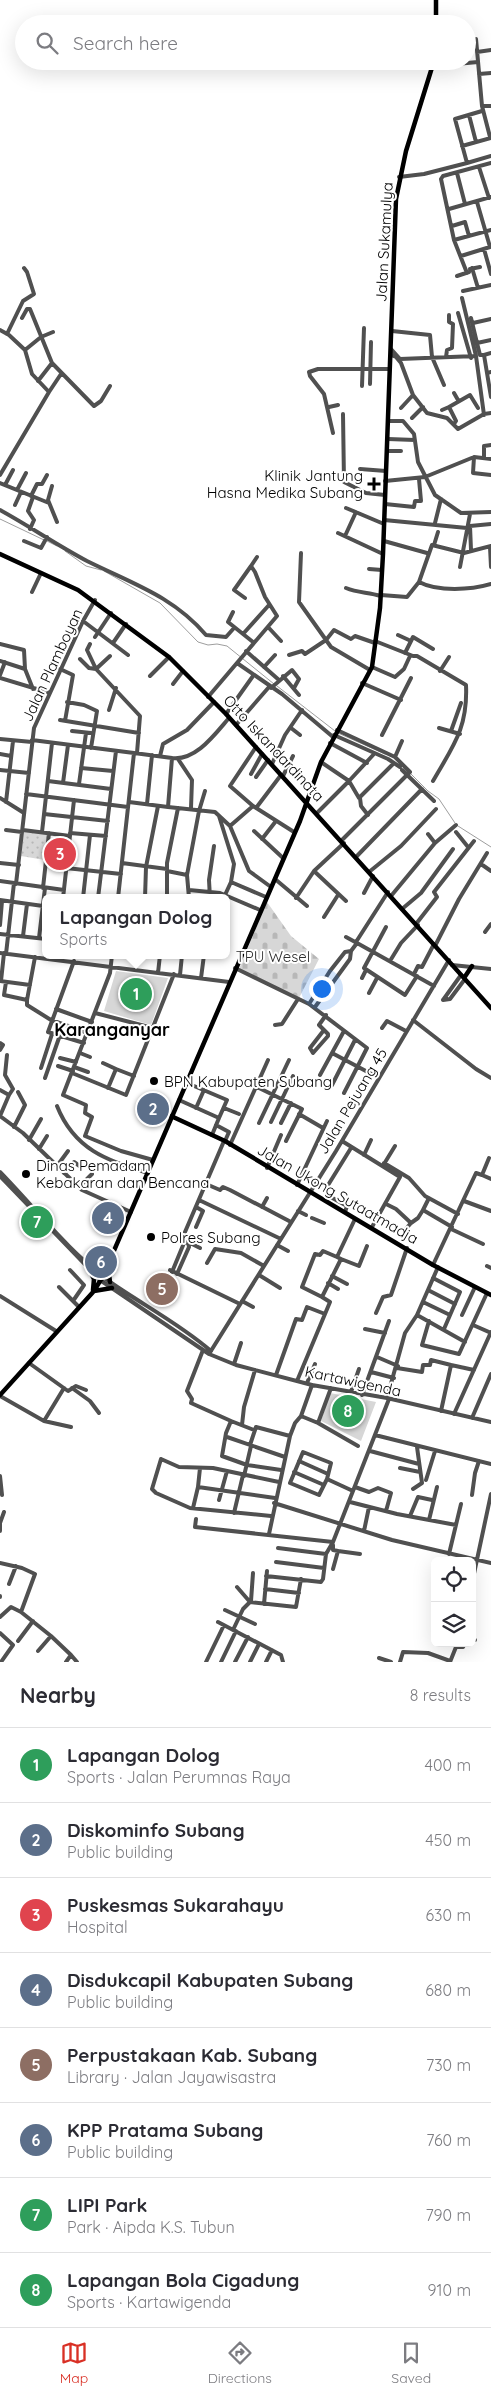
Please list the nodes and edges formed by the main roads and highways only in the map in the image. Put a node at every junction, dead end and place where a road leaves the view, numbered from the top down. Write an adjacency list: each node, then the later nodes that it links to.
1 (436, 0): 2 (main road)
2 (436, 15)
3 (432, 70): 5 (main road, Jalan Sukamulya)
4 (0, 554): 5 (main road, Otto Iskandardinata)
5 (305, 802): 7 (main road, Otto Iskandardinata); 9 (main road)
6 (472, 966): 7 (main road)
7 (464, 977): 8 (main road, Otto Iskandardinata)
8 (491, 1008)
9 (171, 1116): 10 (main road); 14 (main road, Jalan Ukong Sutaatmadja)
10 (108, 1265): 11 (main road); 13 (main road); 13 (main road)
11 (110, 1282)
12 (112, 1288): 13 (main road)
13 (93, 1292): 15 (main road)
14 (489, 1294)
15 (0, 1396)

